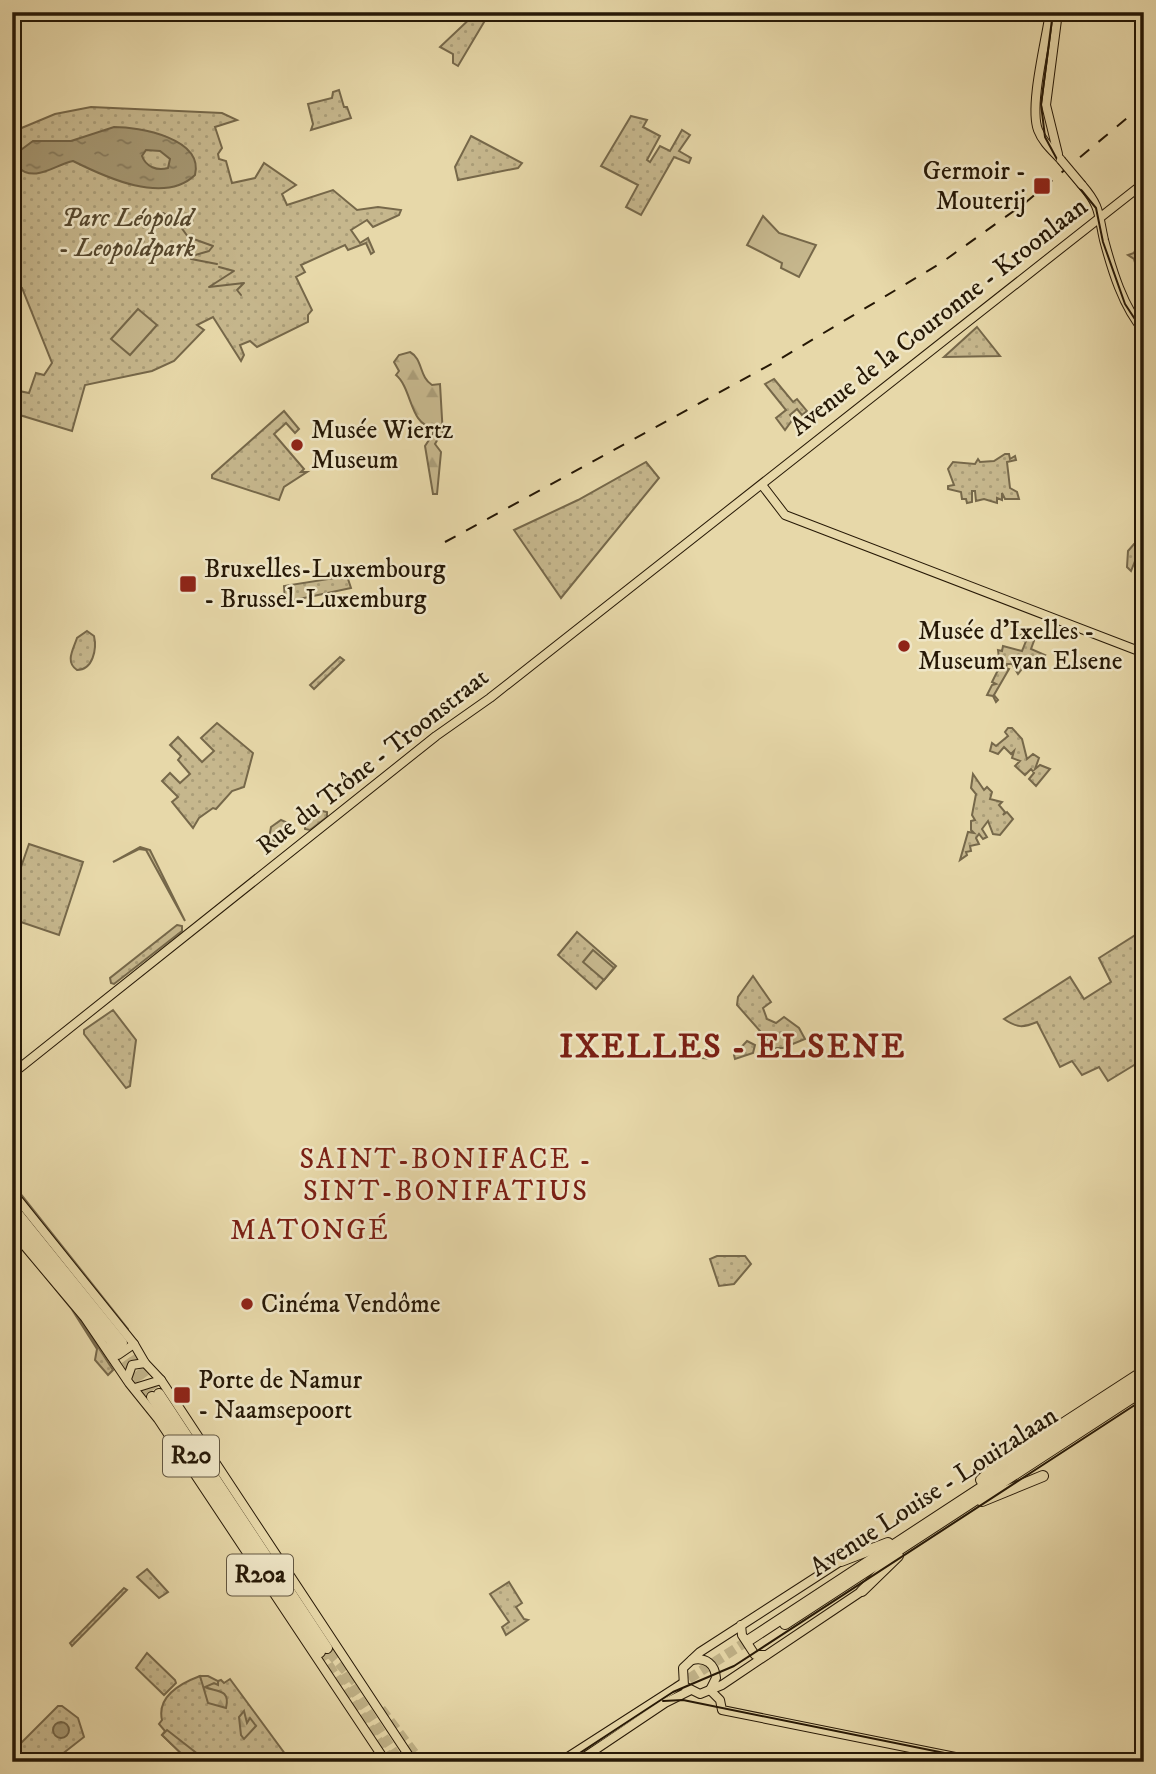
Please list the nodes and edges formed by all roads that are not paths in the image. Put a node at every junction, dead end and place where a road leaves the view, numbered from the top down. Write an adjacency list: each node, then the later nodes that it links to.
1 (1050, 12): 3 (main road)
2 (1058, 12): 3 (main road)
3 (1060, 159): 5 (main road, bridge)
4 (1144, 183): 5 (main road, Avenue de la Couronne - Kroonlaan)
5 (1101, 216): 6 (main road); 7 (main road, Avenue de la Couronne - Kroonlaan)
6 (1144, 331)
7 (762, 485): 8 (main road); 9 (main road, Rue du Trône - Troonstraat)
8 (1144, 653)
9 (12, 1074)
10 (12, 1192): 13 (main road)
11 (12, 1207): 15 (highway)
12 (12, 1219): 15 (highway)
13 (37, 1223): 15 (main road); 16 (main road)
14 (12, 1231): 15 (main road); 17 (main road)
15 (47, 1254): 16 (main road); 17 (main road); 20 (highway)
16 (74, 1270): 19 (main road)
17 (58, 1285): 18 (main road)
18 (85, 1318): 19 (main road); 24 (main road)
19 (134, 1343): 21 (main road)
20 (119, 1346)
21 (145, 1363): 23 (main road); 24 (main road)
22 (1144, 1371): 32 (highway)
23 (158, 1380): 26 (main road); 29 (main road, R20a)
24 (128, 1381): 26 (main road)
25 (1144, 1381): 32 (highway, Avenue Louise - Louizalaan)
26 (135, 1388): 31 (main road, R20a)
27 (1144, 1390): 32 (highway, Avenue Louise - Louizalaan)
28 (155, 1396): 33 (highway, R20)
29 (206, 1449): 33 (main road); 47 (main road, R20a)
30 (1043, 1476): 32 (highway)
31 (208, 1495): 33 (main road); 35 (main road, R20a)
32 (963, 1503): 34 (highway, Avenue Louise - Louizalaan)
33 (234, 1513): 35 (main road); 40 (highway, R20)
34 (913, 1536): 36 (highway); 37 (highway); 39 (highway, Avenue Louise - Louizalaan)
35 (244, 1549): 46 (main road, R20a)
36 (841, 1561): 38 (main road, Avenue Louise - Louizalaan)
37 (862, 1591): 41 (main road, Avenue Louise - Louizalaan)
38 (741, 1625): 41 (main road); 42 (main road, Avenue Louise - Louizalaan)
39 (751, 1642)
40 (323, 1650)
41 (768, 1654): 44 (main road, Avenue Louise - Louizalaan)
42 (692, 1660): 43 (main road); 44 (main road)
43 (683, 1684): 45 (main road); 48 (main road)
44 (710, 1690): 45 (main road); 50 (main road)
45 (689, 1691): 49 (main road)
46 (386, 1762)
47 (413, 1762)
48 (560, 1762)
49 (577, 1762)
50 (980, 1762)

